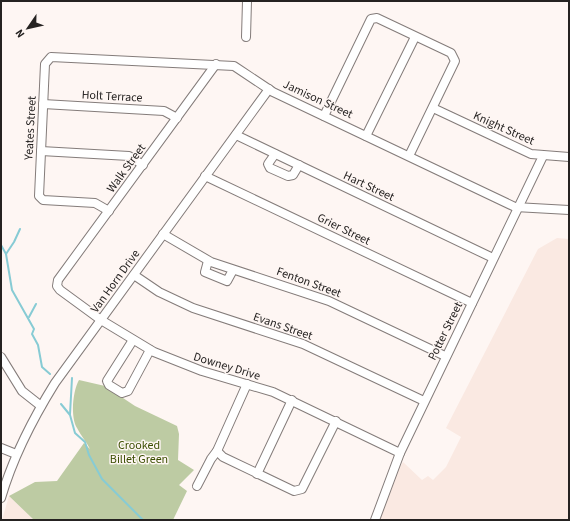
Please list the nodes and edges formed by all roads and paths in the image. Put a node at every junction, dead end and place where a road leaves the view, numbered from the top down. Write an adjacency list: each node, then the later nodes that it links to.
1 (247, 1): 2 (street)
2 (246, 37)
3 (415, 37): 8 (street); 9 (street); 12 (street)
4 (48, 59): 5 (street, Jamison Street); 7 (street, Yeates Street)
5 (216, 64): 6 (street, Jamison Street); 10 (street, Walk Street)
6 (269, 89): 9 (street, Jamison Street); 11 (street, Van Horn Drive)
7 (43, 104): 10 (street, Holt Terrace); 13 (street, Yeates Street)
8 (433, 108): 15 (street); 16 (street, Knight Street)
9 (324, 116): 12 (street, Jamison Street)
10 (177, 118): 18 (street, Walk Street)
11 (236, 135): 14 (street, Hart Street); 20 (street, Van Horn Drive)
12 (366, 136): 15 (street, Jamison Street)
13 (41, 151): 18 (street); 23 (street, Yeates Street)
14 (275, 154): 19 (street, Hart Street); 19 (street)
15 (409, 156): 21 (street, Jamison Street)
16 (543, 156): 17 (street, Knight Street); 21 (street, Potter Street)
17 (569, 157)
18 (143, 165): 23 (street, Walk Street)
19 (299, 165): 25 (street, Hart Street)
20 (205, 176): 24 (street, Van Horn Drive); 30 (street, Grier Street)
21 (517, 207): 22 (street, Jamison Street); 25 (street, Potter Street)
22 (569, 210)
23 (109, 211): 29 (street, Walk Street)
24 (163, 234): 26 (street, Fenton Street); 28 (street, Van Horn Drive)
25 (493, 258): 30 (street, Potter Street)
26 (208, 261): 27 (street, Fenton Street); 27 (street)
27 (233, 270): 34 (street, Fenton Street)
28 (134, 275): 31 (street, Van Horn Drive); 38 (street, Evans Street)
29 (57, 286): 31 (street, Downey Drive)
30 (472, 303): 34 (street, Potter Street)
31 (101, 320): 32 (street, Downey Drive); 39 (street, Van Horn Drive)
32 (133, 340): 33 (street, Downey Drive); 33 (street)
33 (150, 350): 36 (street, Downey Drive)
34 (445, 356): 38 (street, Potter Street)
35 (1, 357): 39 (street)
36 (247, 384): 37 (street, Downey Drive); 42 (street)
37 (292, 400): 40 (street, Downey Drive); 45 (street)
38 (424, 401): 43 (street, Potter Street)
39 (41, 406): 44 (street, Van Horn Drive)
40 (336, 421): 43 (street, Downey Drive); 45 (street)
41 (1, 448): 44 (street)
42 (217, 451): 45 (street); 46 (street)
43 (400, 453): 48 (street, Potter Street)
44 (16, 454): 47 (street, Van Horn Drive)
45 (257, 474)
46 (197, 486)
47 (1, 498)
48 (375, 520)

